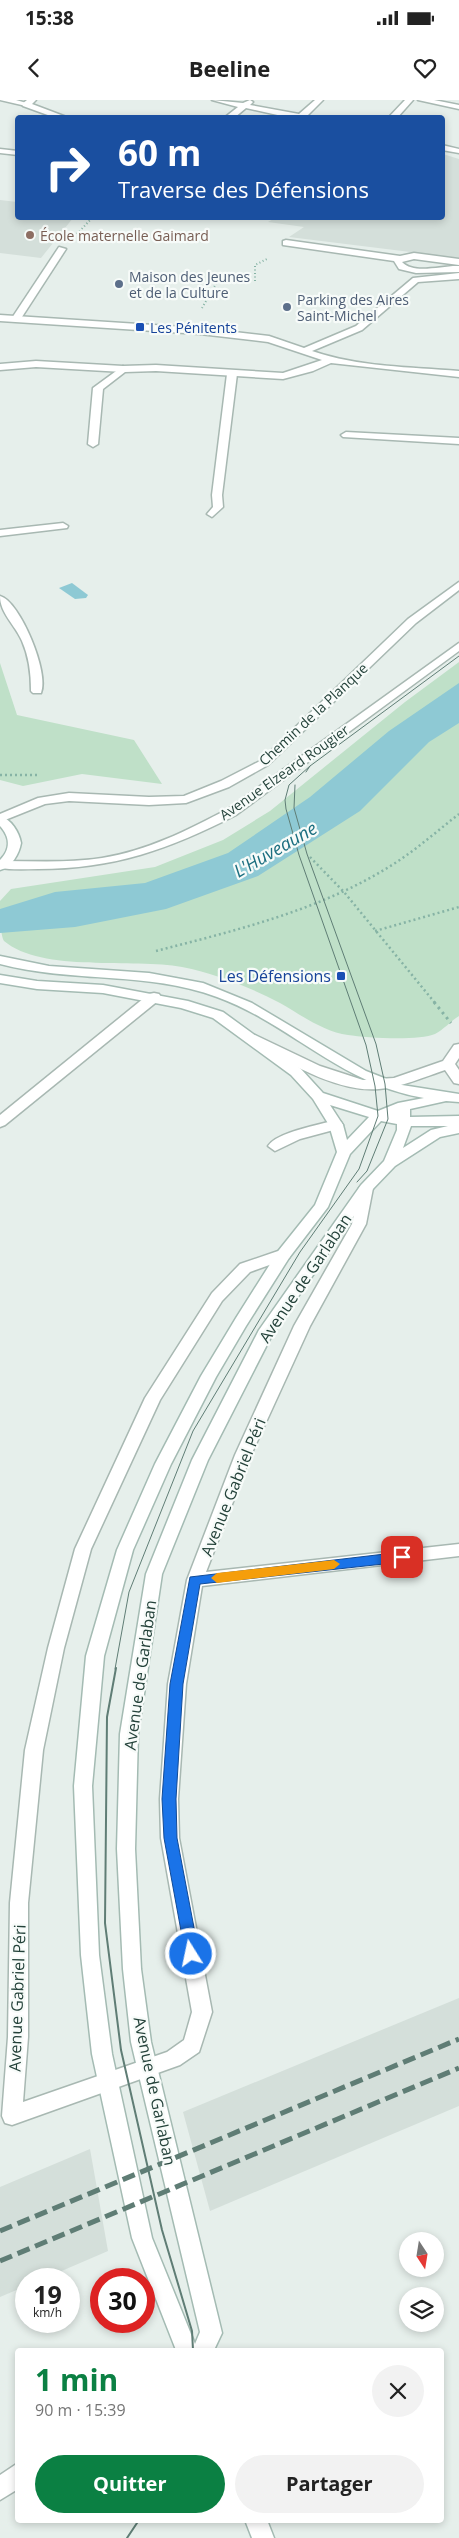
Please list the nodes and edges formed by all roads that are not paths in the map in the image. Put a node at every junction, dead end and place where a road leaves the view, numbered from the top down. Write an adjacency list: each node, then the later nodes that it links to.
1 (2, 100): 7 (street)
2 (216, 100): 8 (street)
3 (252, 100): 8 (street)
4 (319, 100): 13 (street)
5 (409, 100): 14 (street)
6 (422, 100): 9 (street)
7 (29, 102): 10 (street)
8 (245, 105): 11 (street); 12 (street)
9 (459, 107)
10 (58, 115)
11 (232, 115)
12 (293, 115)
13 (305, 115)
14 (395, 115)
15 (445, 148): 16 (street)
16 (458, 149)
17 (0, 151): 18 (street)
18 (15, 153)
19 (286, 243): 21 (street)
20 (62, 249): 26 (street)
21 (400, 259): 22 (street); 23 (street)
22 (459, 262)
23 (459, 269)
24 (459, 276): 27 (street)
25 (0, 318): 26 (street)
26 (17, 318): 27 (street)
27 (304, 351): 28 (street)
28 (330, 360): 31 (street); 32 (street)
29 (0, 367): 30 (street)
30 (122, 369): 31 (street); 35 (street)
31 (232, 374): 36 (street)
32 (459, 374)
33 (346, 435): 34 (street)
34 (459, 441)
35 (93, 444)
36 (212, 514)
37 (63, 526): 38 (street)
38 (0, 533)
39 (459, 585): 43 (street, Chemin de la Planque)
40 (0, 599): 42 (street)
41 (459, 646): 44 (street, Avenue Elzeard Rougier)
42 (37, 691)
43 (0, 819): 44 (street)
44 (1, 866)
45 (0, 960): 52 (street)
46 (0, 979): 47 (street)
47 (154, 997): 48 (street); 58 (street)
48 (247, 1035): 52 (street); 53 (street)
49 (459, 1048): 50 (street)
50 (448, 1064): 51 (street); 52 (street)
51 (459, 1080)
52 (385, 1084): 54 (street); 55 (street)
53 (314, 1092): 56 (street); 59 (street)
54 (456, 1098): 55 (street)
55 (403, 1113): 56 (street); 57 (street); 63 (street)
56 (378, 1116): 62 (street)
57 (459, 1121)
58 (0, 1122)
59 (336, 1125): 61 (street); 62 (street)
60 (459, 1128): 63 (street, Avenue de Garlaban)
61 (275, 1146)
62 (344, 1152): 65 (street, Avenue de Garlaban)
63 (390, 1163): 64 (street, Avenue de Garlaban)
64 (366, 1188): 67 (street, Avenue Gabriel Péri); 70 (street, Avenue de Garlaban)
65 (284, 1254): 68 (street, Avenue Gabriel Péri); 69 (street, Avenue de Garlaban)
66 (459, 1550): 67 (street)
67 (195, 1580): 68 (street, Avenue Gabriel Péri)
68 (6, 2119)
69 (186, 2348)
70 (204, 2348)
71 (15, 2476): 72 (street)
72 (0, 2489)
73 (257, 2523): 74 (street)
74 (263, 2538)

